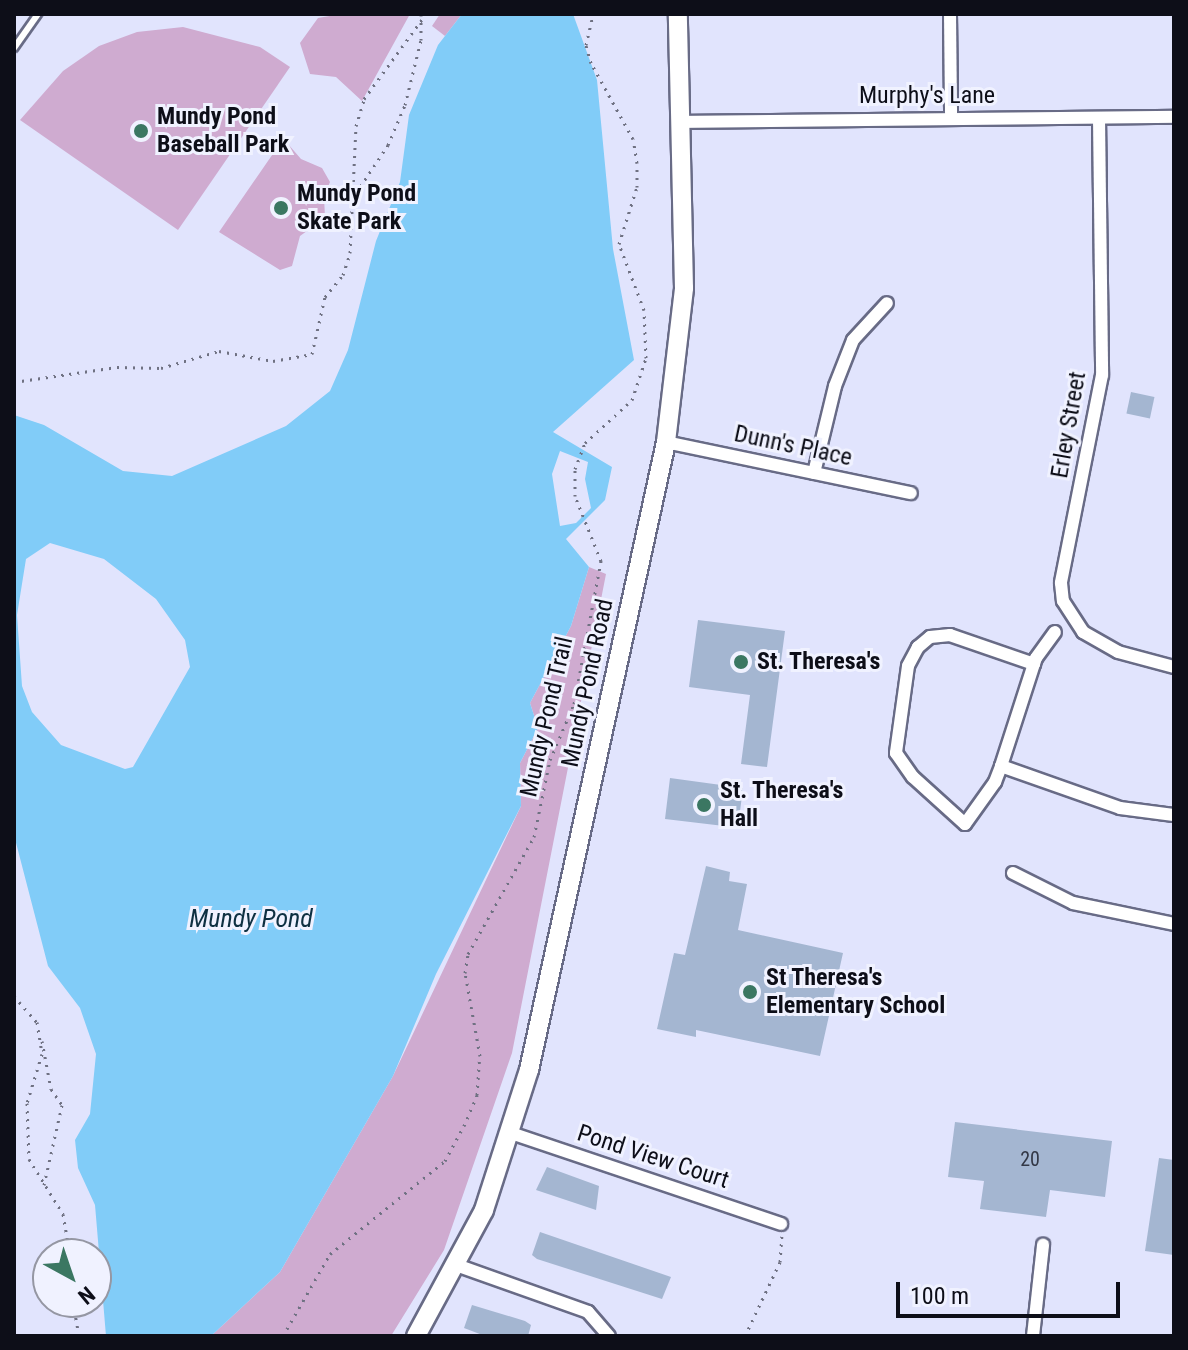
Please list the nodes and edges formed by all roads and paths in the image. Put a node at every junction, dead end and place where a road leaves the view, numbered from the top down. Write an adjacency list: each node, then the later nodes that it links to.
1 (38, 14): 7 (lane)
2 (426, 14): 6 (path)
3 (593, 14): 33 (path, Mundy Pond Trail)
4 (678, 14): 11 (street, Mundy Pond Road)
5 (950, 14): 8 (street)
6 (421, 16): 12 (path); 12 (path)
7 (14, 48)
8 (951, 117): 10 (street, Murphy's Lane); 11 (street, Murphy's Lane)
9 (1174, 117): 10 (street, Murphy's Lane)
10 (1099, 118): 20 (street, Erley Street)
11 (680, 122): 15 (street, Mundy Pond Road)
12 (355, 195): 14 (path)
13 (887, 303): 16 (street)
14 (14, 382)
15 (666, 442): 16 (street, Dunn's Place); 27 (street, Mundy Pond Road)
16 (814, 473): 17 (street, Dunn's Place)
17 (911, 493)
18 (1055, 632): 19 (street)
19 (1034, 664): 21 (street); 21 (street)
20 (1174, 667)
21 (1001, 766): 22 (street)
22 (1174, 815)
23 (1013, 873): 24 (street)
24 (1174, 924)
25 (14, 996): 26 (path)
26 (40, 1038): 28 (path); 28 (path)
27 (511, 1133): 29 (street, Pond View Court); 32 (street, Mundy Pond Road)
28 (44, 1185): 30 (path)
29 (781, 1224): 36 (path)
30 (67, 1238)
31 (1043, 1245): 37 (street)
32 (459, 1266): 34 (street, Mundy Pond Road); 35 (street)
33 (283, 1336)
34 (416, 1336)
35 (609, 1336)
36 (745, 1336)
37 (1033, 1336)

